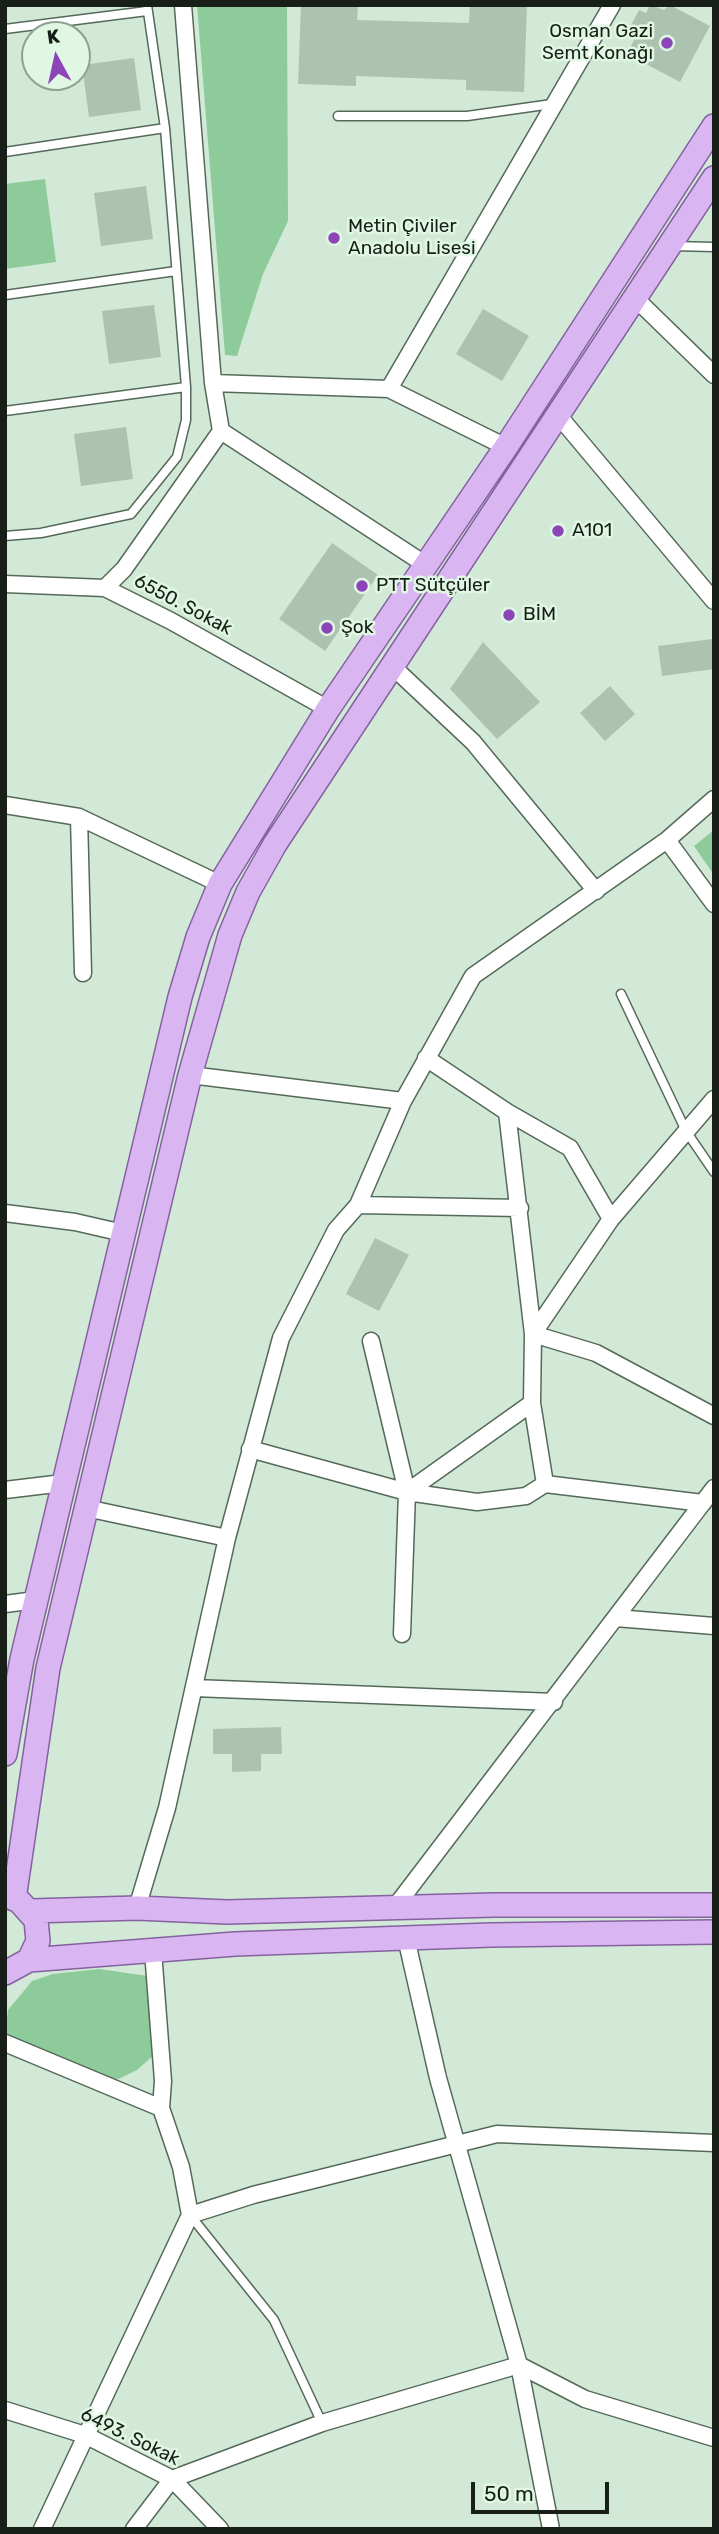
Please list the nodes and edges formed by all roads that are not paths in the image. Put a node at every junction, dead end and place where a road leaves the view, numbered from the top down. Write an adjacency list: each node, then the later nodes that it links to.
1 (183, 5): 17 (street)
2 (612, 5): 5 (street)
3 (147, 8): 4 (lane); 8 (lane)
4 (5, 29)
5 (552, 104): 6 (lane); 19 (street)
6 (338, 116)
7 (714, 126): 23 (main road)
8 (165, 128): 9 (lane); 13 (lane)
9 (5, 152)
10 (714, 178): 11 (main road)
11 (669, 246): 12 (lane); 15 (main road)
12 (714, 247)
13 (176, 271): 14 (lane); 18 (lane)
14 (5, 295)
15 (635, 298): 16 (street); 21 (main road)
16 (714, 375)
17 (213, 383): 19 (street); 22 (street)
18 (186, 387): 20 (lane); 24 (lane)
19 (389, 389): 23 (street)
20 (5, 411)
21 (558, 415): 28 (street); 29 (main road)
22 (221, 431): 25 (street); 27 (street)
23 (506, 447): 25 (main road)
24 (5, 536)
25 (426, 565): 30 (main road)
26 (5, 584): 27 (street, 6550. Sokak)
27 (105, 588): 30 (street, 6550. Sokak)
28 (714, 601)
29 (392, 666): 36 (street); 41 (main road)
30 (328, 709): 35 (main road)
31 (714, 799): 34 (street)
32 (5, 805): 33 (street)
33 (79, 817): 35 (street); 38 (street)
34 (667, 841): 36 (street); 37 (street)
35 (220, 884): 51 (main road)
36 (596, 891): 40 (street)
37 (714, 904)
38 (83, 973)
39 (621, 994): 45 (lane)
40 (426, 1058): 43 (street); 44 (street)
41 (190, 1075): 43 (street); 63 (main road)
42 (714, 1099): 45 (street)
43 (403, 1101): 47 (street)
44 (507, 1112): 48 (street); 50 (street)
45 (686, 1131): 46 (lane); 50 (street)
46 (714, 1172)
47 (358, 1205): 48 (street); 56 (street)
48 (520, 1208): 52 (street)
49 (5, 1213): 51 (street)
50 (611, 1219): 52 (street)
51 (123, 1234): 57 (main road)
52 (533, 1334): 54 (street); 55 (street)
53 (371, 1341): 61 (street)
54 (532, 1403): 58 (street); 61 (street)
55 (714, 1416)
56 (250, 1449): 61 (street); 64 (street)
57 (63, 1483): 60 (street); 65 (main road)
58 (545, 1484): 61 (street); 62 (street)
59 (714, 1488): 62 (street)
60 (5, 1490)
61 (407, 1492): 69 (street)
62 (703, 1503): 67 (street)
63 (86, 1508): 64 (street); 73 (main road)
64 (227, 1538): 70 (street)
65 (36, 1600): 66 (street); 72 (main road)
66 (5, 1604)
67 (616, 1618): 68 (street); 71 (street)
68 (714, 1626)
69 (402, 1634)
70 (194, 1688): 71 (street); 76 (street)
71 (554, 1702): 75 (street)
72 (5, 1754)
73 (17, 1902): 76 (main road); 80 (main road)
74 (714, 1905): 75 (main road)
75 (395, 1907): 76 (main road)
76 (137, 1908)
77 (714, 1932): 78 (main road)
78 (406, 1938): 79 (main road); 85 (street)
79 (153, 1951): 80 (main road); 83 (street)
80 (29, 1960): 81 (main road)
81 (5, 1973)
82 (5, 2043): 83 (street)
83 (161, 2108): 86 (street)
84 (714, 2143): 85 (street)
85 (456, 2145): 86 (street); 87 (street)
86 (190, 2215): 89 (lane); 90 (street)
87 (519, 2365): 89 (street); 91 (street); 96 (street)
88 (5, 2410): 90 (street, 6493. Sokak)
89 (322, 2423): 92 (street)
90 (85, 2435): 92 (street, 6493. Sokak); 93 (street)
91 (714, 2438)
92 (172, 2479): 94 (street); 95 (street, 6493. Sokak)
93 (42, 2529)
94 (134, 2529)
95 (219, 2529)
96 (551, 2529)

